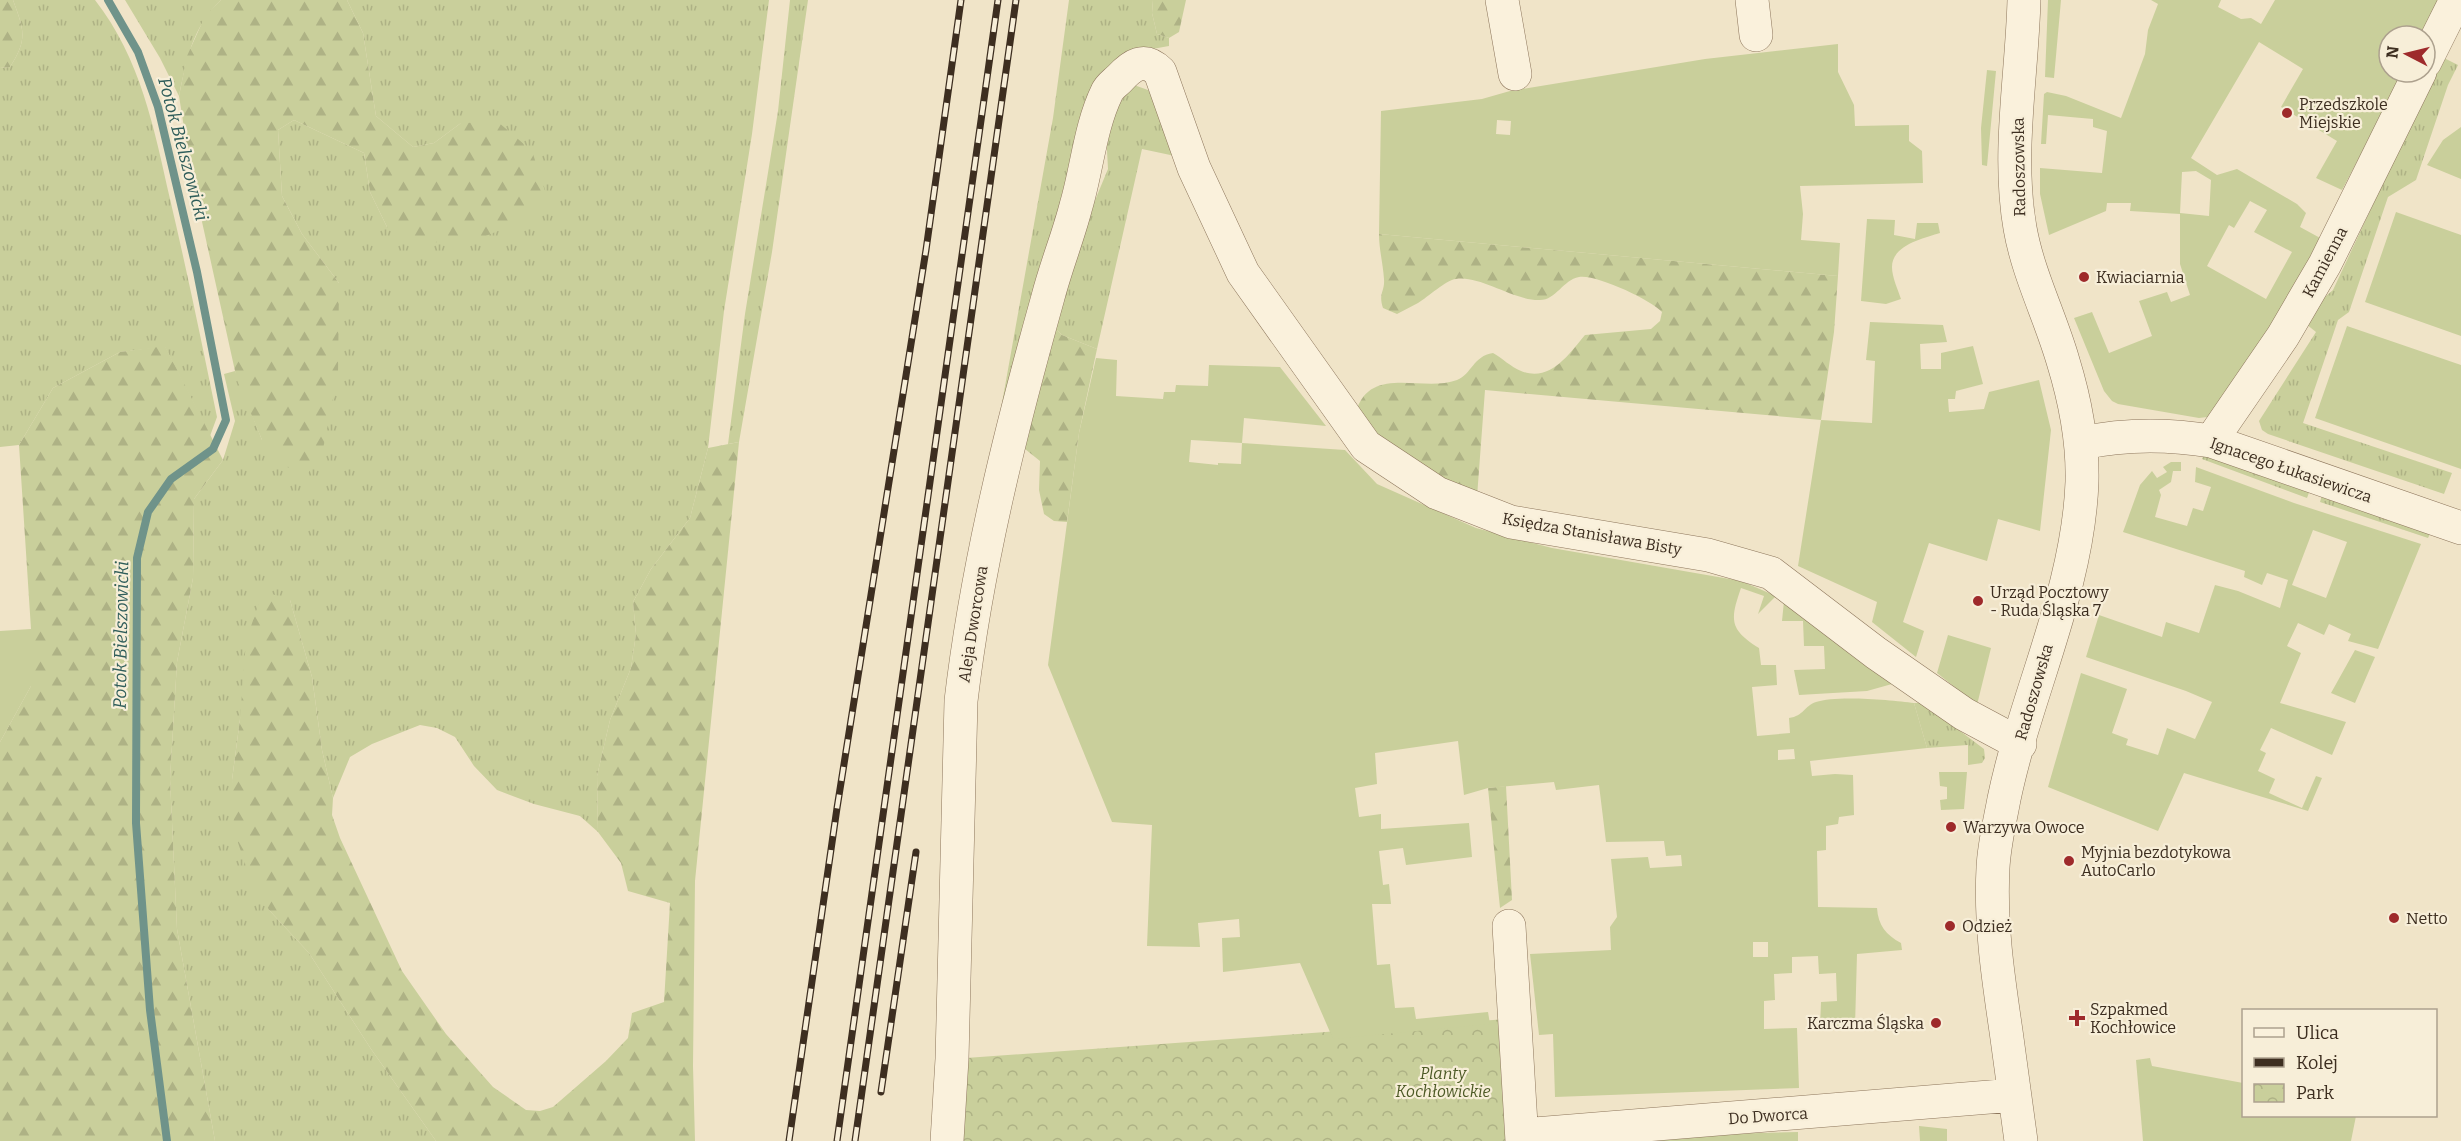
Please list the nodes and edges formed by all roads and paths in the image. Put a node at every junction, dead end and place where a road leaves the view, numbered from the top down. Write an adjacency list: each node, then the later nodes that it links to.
1 (1502, 0): 7 (street)
2 (1752, 0): 5 (street)
3 (2024, 0): 11 (street, Radoszowska)
4 (2456, 0): 6 (street)
5 (1756, 35)
6 (2437, 38)
7 (1515, 74)
8 (2414, 84): 10 (street, Kamienna)
9 (1097, 120): 13 (street, Księdza Stanisława Bisty); 17 (street, Aleja Dworcowa)
10 (2211, 441): 11 (street, Ignacego Łukasiewicza); 12 (street, Ignacego Łukasiewicza)
11 (2082, 442): 13 (street, Radoszowska)
12 (2461, 528)
13 (2020, 744): 15 (street, Radoszowska)
14 (1509, 926): 16 (street)
15 (2014, 1095): 16 (street, Do Dworca); 18 (street, Radoszowska)
16 (1522, 1138)
17 (947, 1141)
18 (2021, 1141)

